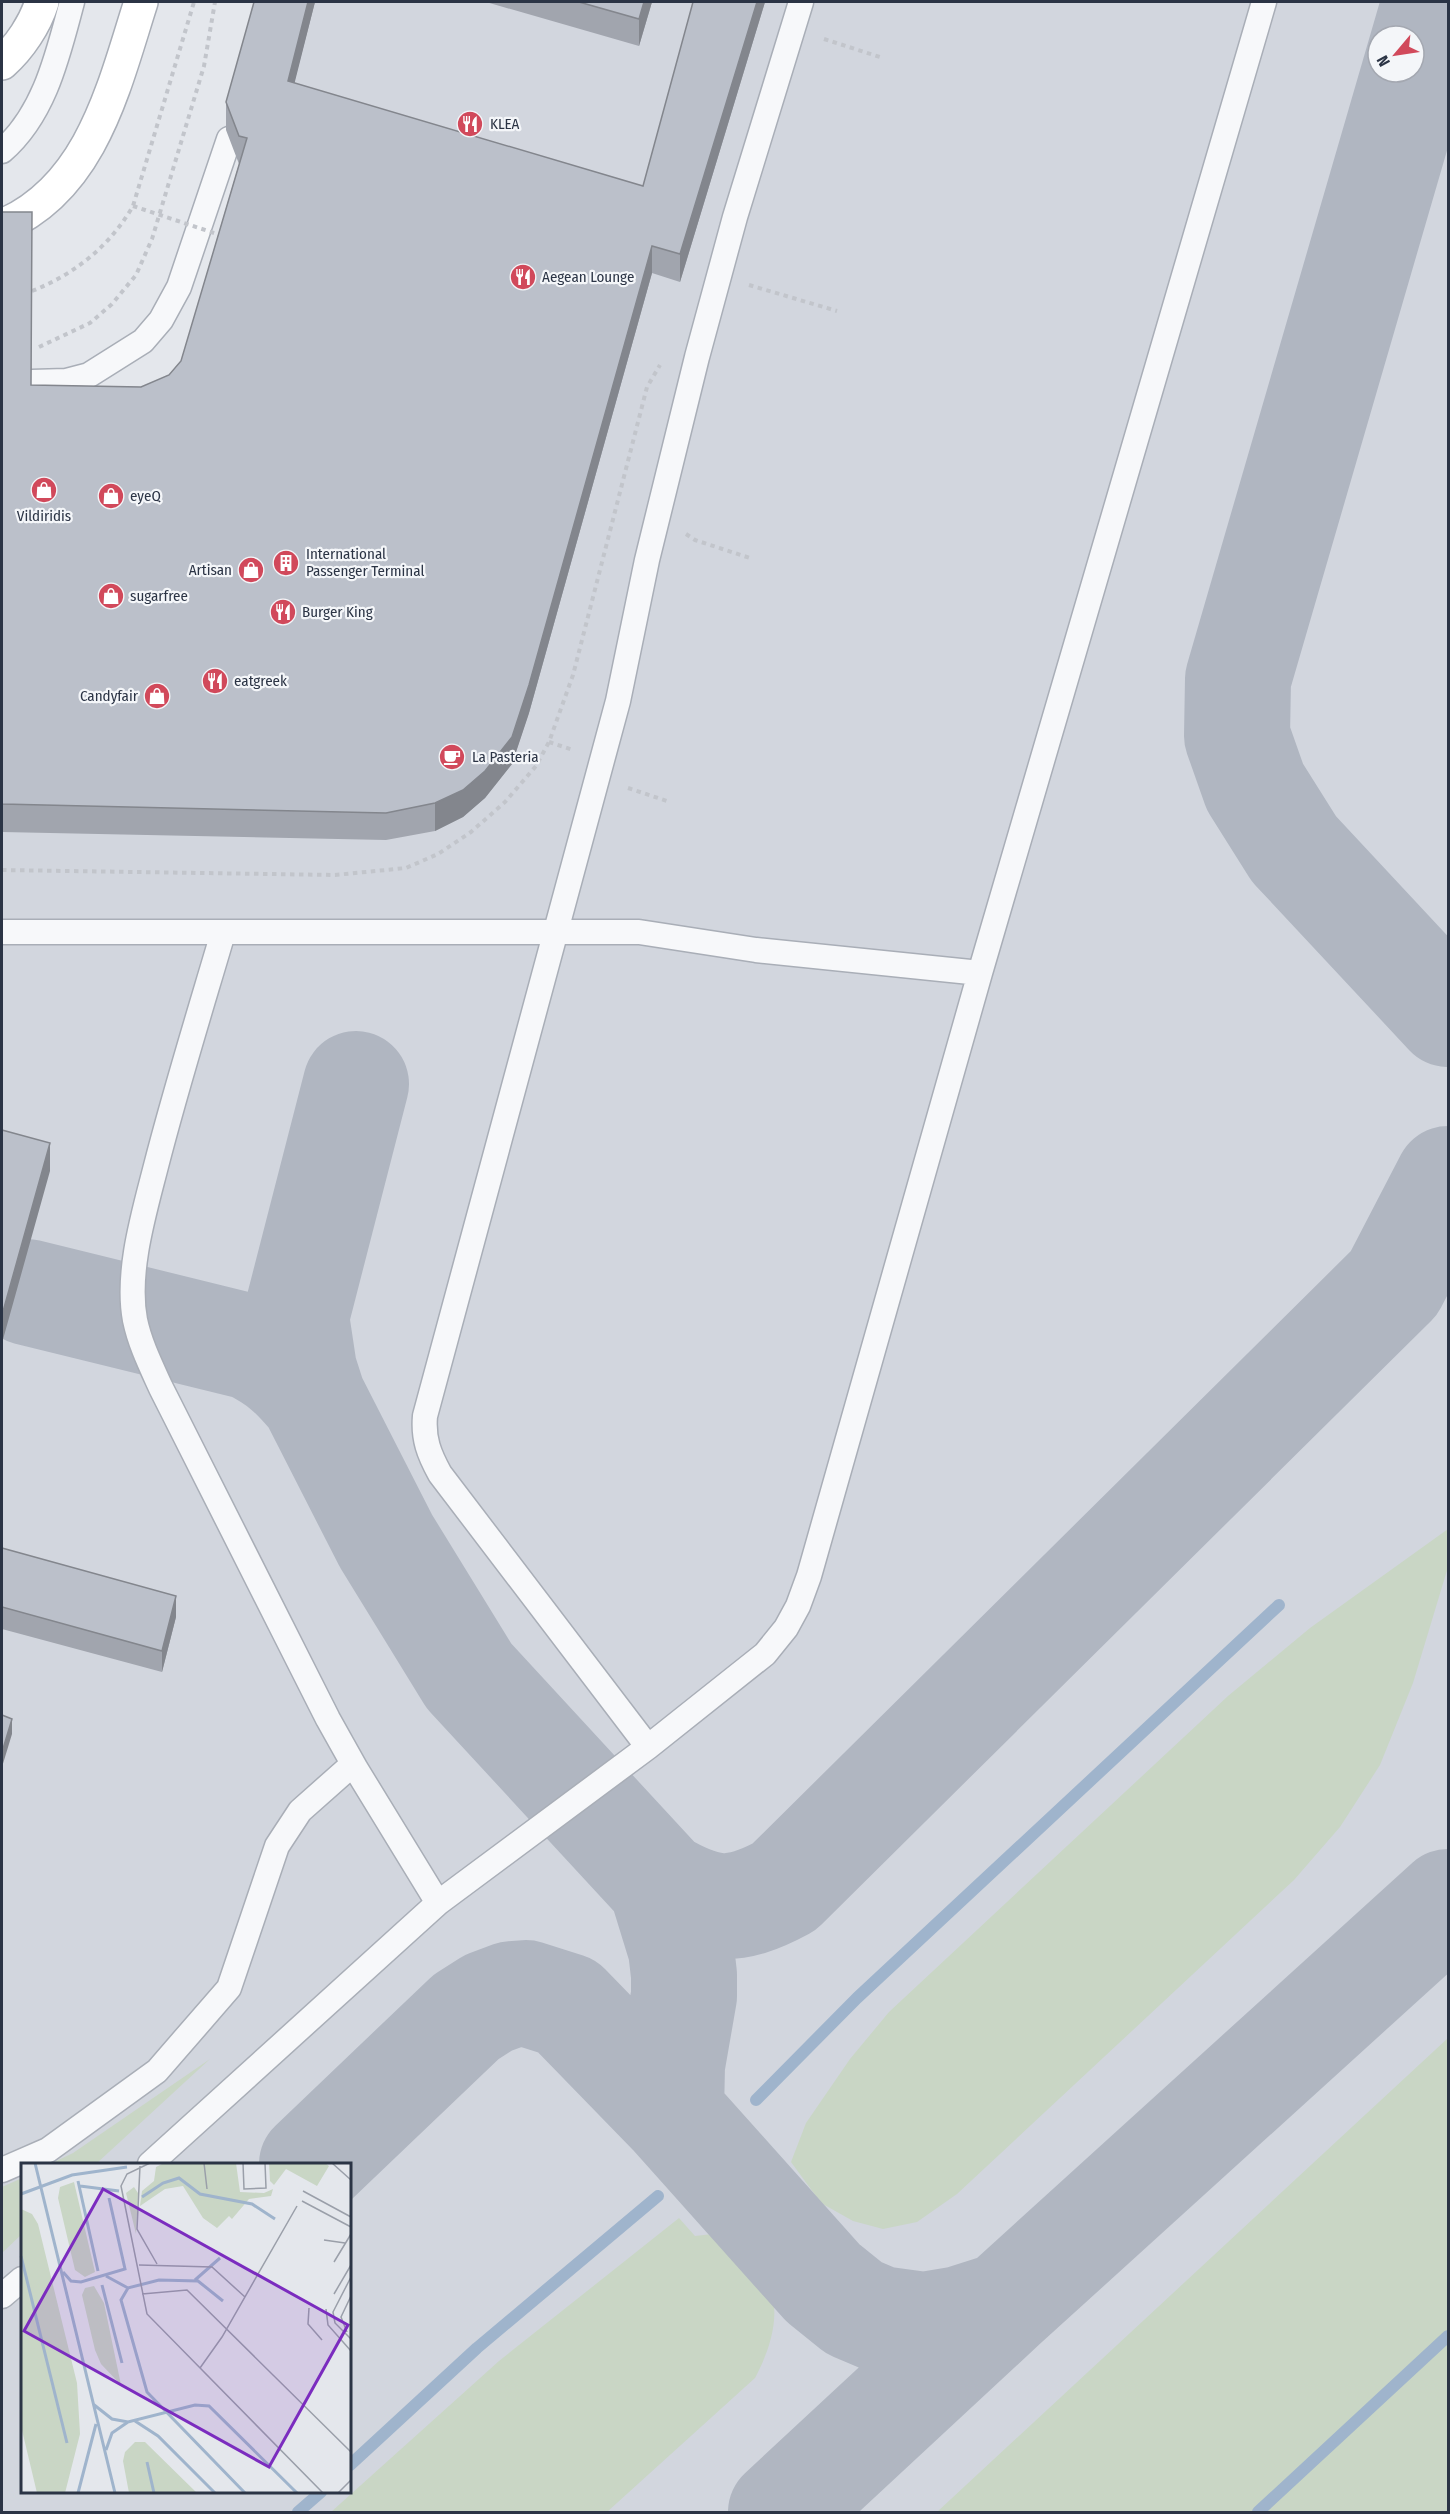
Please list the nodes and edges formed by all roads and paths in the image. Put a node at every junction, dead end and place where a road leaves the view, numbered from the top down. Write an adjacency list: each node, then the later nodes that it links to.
1 (42, 2): 8 (street)
2 (72, 2): 10 (lane)
3 (141, 2): 12 (street)
4 (194, 2): 11 (path)
5 (215, 2): 17 (path)
6 (801, 2): 14 (lane)
7 (1264, 2): 24 (lane)
8 (2, 63)
9 (229, 139): 19 (lane)
10 (2, 151)
11 (133, 206): 13 (path, bridge); 15 (path)
12 (2, 226)
13 (226, 237)
14 (719, 277): 16 (path); 23 (lane)
15 (32, 291)
16 (837, 310)
17 (33, 349)
18 (664, 359): 20 (path)
19 (32, 382)
20 (2, 870)
21 (2, 932): 22 (lane)
22 (223, 933): 23 (lane); 26 (lane)
23 (556, 933): 24 (lane); 25 (lane)
24 (980, 974): 25 (lane)
25 (648, 1747): 27 (lane)
26 (353, 1764): 27 (lane); 29 (lane)
27 (438, 1903): 28 (lane)
28 (151, 2163)
29 (2, 2170)
30 (21, 2280): 31 (lane)
31 (2, 2296)

